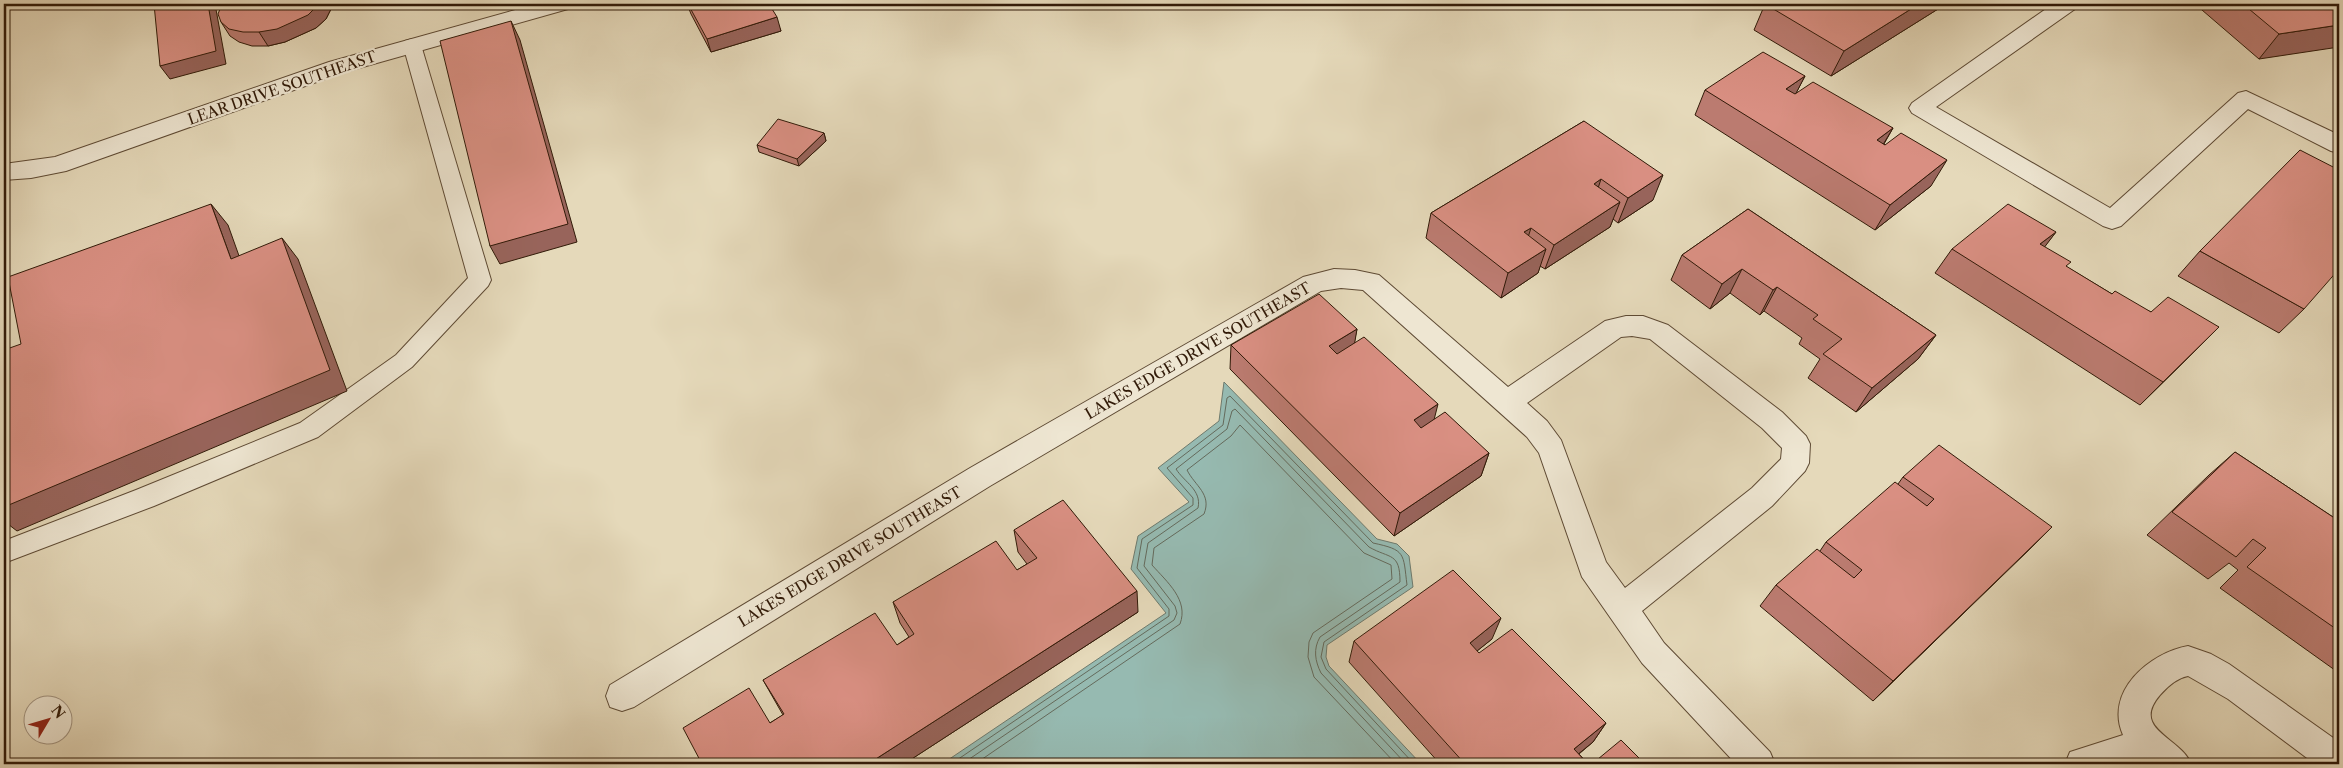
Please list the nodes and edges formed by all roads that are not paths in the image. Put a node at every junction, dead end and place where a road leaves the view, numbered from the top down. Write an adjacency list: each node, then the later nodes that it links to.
1 (560, 4): 3 (street, LEAR DRIVE SOUTHEAST)
2 (2067, 4): 4 (street)
3 (412, 45): 5 (street, LEAR DRIVE SOUTHEAST); 7 (lane)
4 (2339, 145)
5 (6, 175)
6 (1508, 402): 8 (street, LAKES EDGE DRIVE SOUTHEAST); 8 (street); 9 (street, LAKES EDGE DRIVE SOUTHEAST)
7 (4, 552)
8 (1621, 609): 12 (street, LAKES EDGE DRIVE SOUTHEAST)
9 (622, 696)
10 (2147, 743): 11 (street); 13 (street); 14 (street)
11 (2339, 762)
12 (1758, 764)
13 (2082, 764)
14 (2174, 764)

